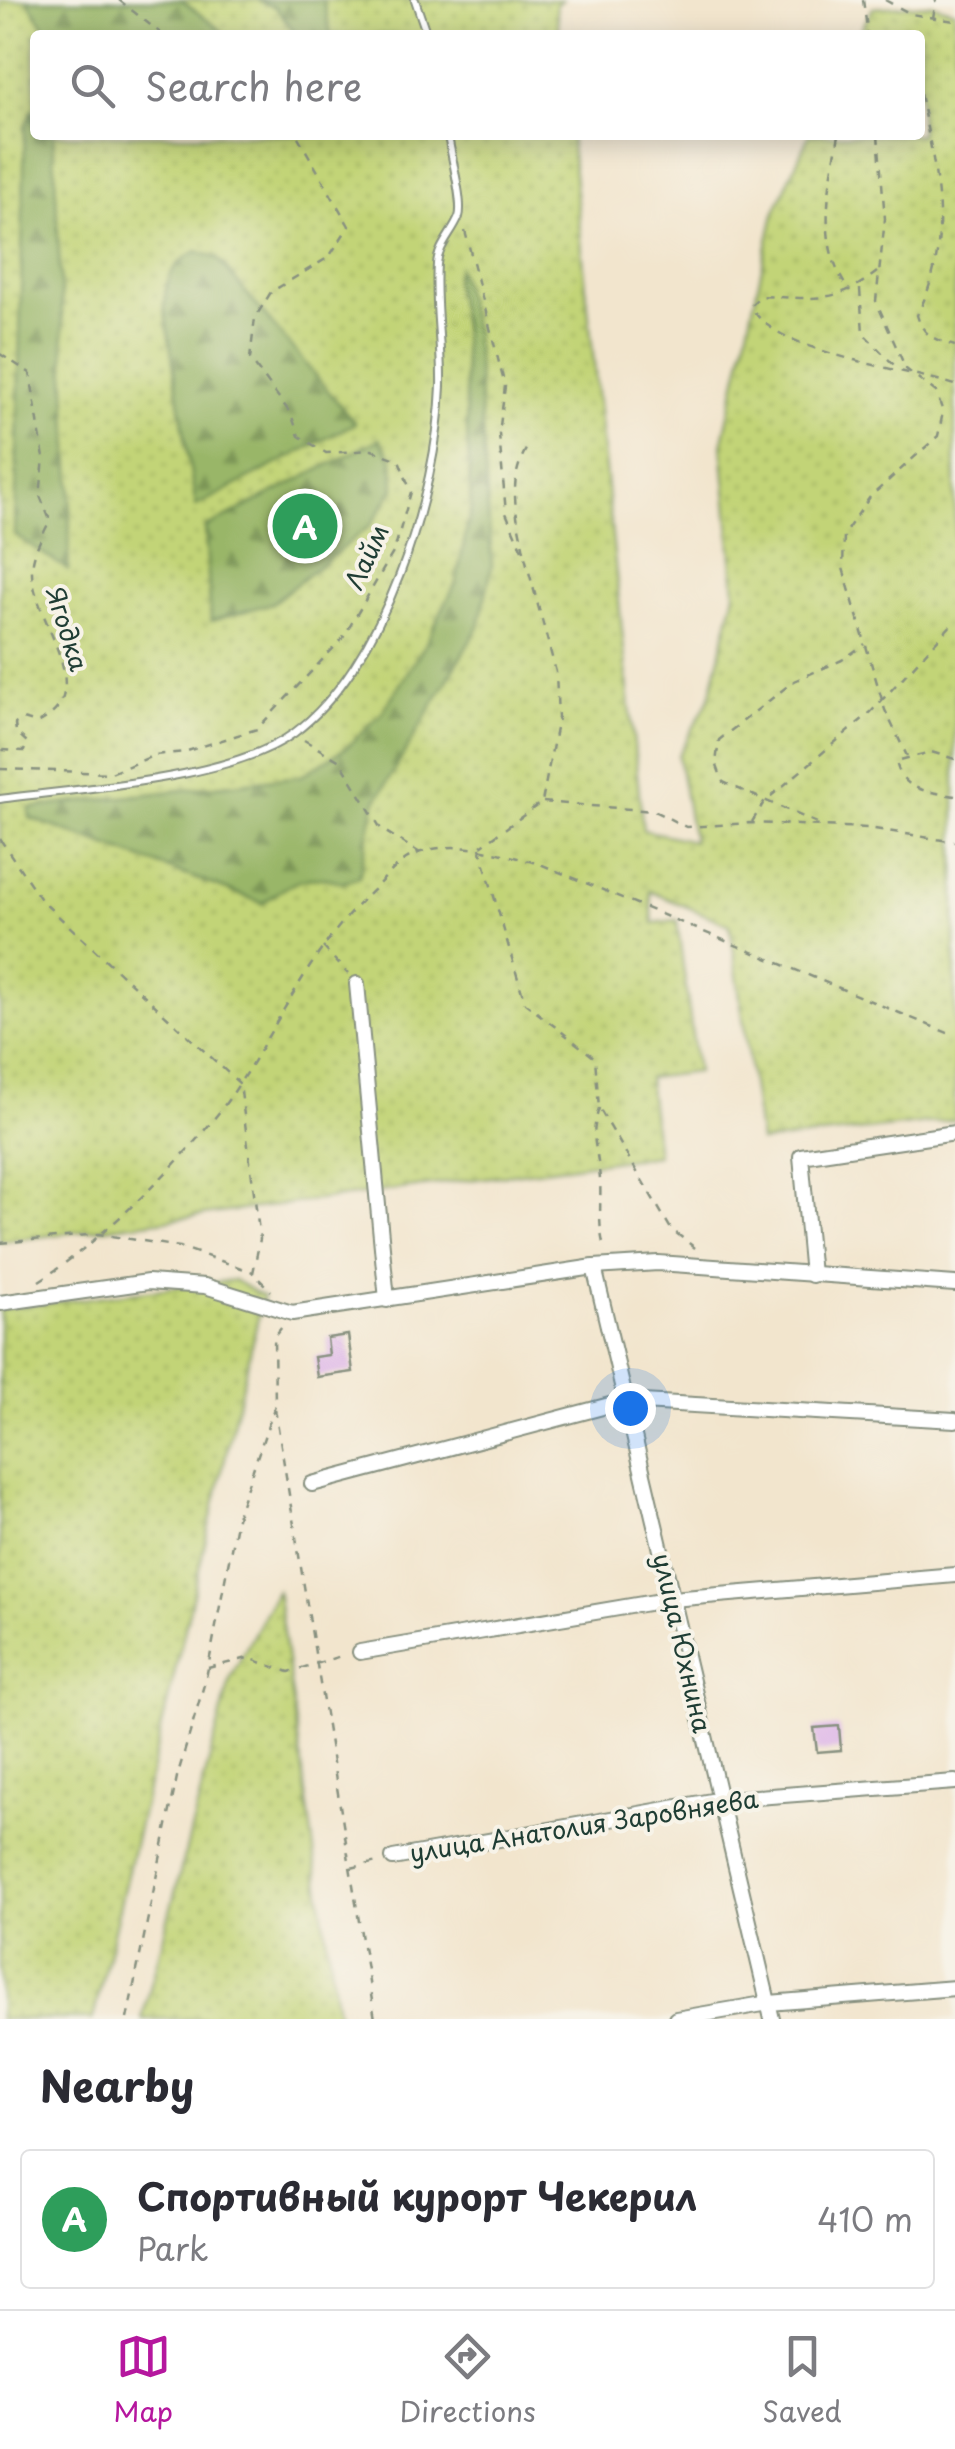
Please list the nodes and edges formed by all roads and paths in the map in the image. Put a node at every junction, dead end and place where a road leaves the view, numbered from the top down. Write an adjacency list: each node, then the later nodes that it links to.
1 (118, 0): 10 (path)
2 (415, 0): 11 (lane)
3 (863, 0): 12 (path)
4 (885, 0): 7 (path)
5 (899, 0): 7 (path)
6 (936, 0): 8 (path)
7 (898, 7): 8 (path)
8 (932, 19): 9 (path)
9 (955, 22)
10 (157, 30)
11 (425, 30)
12 (867, 30)
13 (925, 122): 22 (path)
14 (300, 140): 36 (path, Лайм)
15 (449, 140): 18 (lane)
16 (838, 140): 21 (path)
17 (878, 140): 19 (path)
18 (461, 214): 28 (path); 32 (lane)
19 (880, 269): 20 (path); 25 (path)
20 (860, 285): 21 (path); 24 (path)
21 (851, 292): 24 (path)
22 (955, 346)
23 (0, 354): 33 (path, Ягодка)
24 (897, 368): 25 (path)
25 (906, 369): 26 (path); 30 (path)
26 (955, 385)
27 (530, 443): 28 (path)
28 (525, 557): 39 (path)
29 (955, 621): 31 (path)
30 (867, 642): 31 (path); 40 (path)
31 (882, 698): 34 (path); 40 (path)
32 (294, 734): 38 (lane); 46 (path)
33 (0, 750)
34 (908, 756): 35 (path); 37 (path)
35 (955, 760)
36 (0, 769)
37 (955, 796)
38 (0, 799)
39 (542, 802): 41 (path); 45 (path)
40 (764, 802): 41 (path); 42 (path)
41 (751, 823): 42 (path)
42 (823, 826): 44 (path)
43 (0, 839): 50 (path)
44 (955, 842)
45 (480, 847): 46 (path); 49 (path); 51 (path)
46 (420, 853): 47 (path)
47 (322, 946): 48 (path); 50 (path)
48 (357, 984): 61 (street)
49 (955, 1036)
50 (240, 1084): 53 (path); 58 (path)
51 (599, 1108): 55 (path); 57 (path)
52 (955, 1133): 59 (street)
53 (100, 1234): 54 (path); 58 (path); 62 (path)
54 (0, 1242)
55 (611, 1266): 56 (street); 57 (street)
56 (594, 1267): 61 (street); 64 (street, улица Юхнина)
57 (724, 1270): 59 (street)
58 (253, 1272): 63 (path)
59 (812, 1276): 60 (street)
60 (955, 1284)
61 (387, 1300): 63 (street)
62 (3, 1302): 63 (street)
63 (292, 1313): 65 (path)
64 (625, 1401): 66 (street); 67 (street); 69 (street, улица Юхнина)
65 (274, 1405): 71 (path); 72 (path)
66 (955, 1420)
67 (312, 1484)
68 (955, 1576): 69 (street)
69 (672, 1599): 70 (street); 74 (street, улица Юхнина)
70 (360, 1652): 71 (path)
71 (315, 1662): 72 (path); 76 (path)
72 (208, 1668): 79 (path)
73 (955, 1782): 74 (street, улица Анатолия Заровняева)
74 (718, 1800): 75 (street, улица Анатолия Заровняева); 78 (street, улица Юхнина)
75 (392, 1858): 76 (path)
76 (350, 1869): 80 (path)
77 (955, 1988): 78 (street)
78 (769, 2003): 81 (street); 82 (street, улица Юхнина)
79 (127, 2019)
80 (375, 2019)
81 (676, 2019)
82 (772, 2019)

